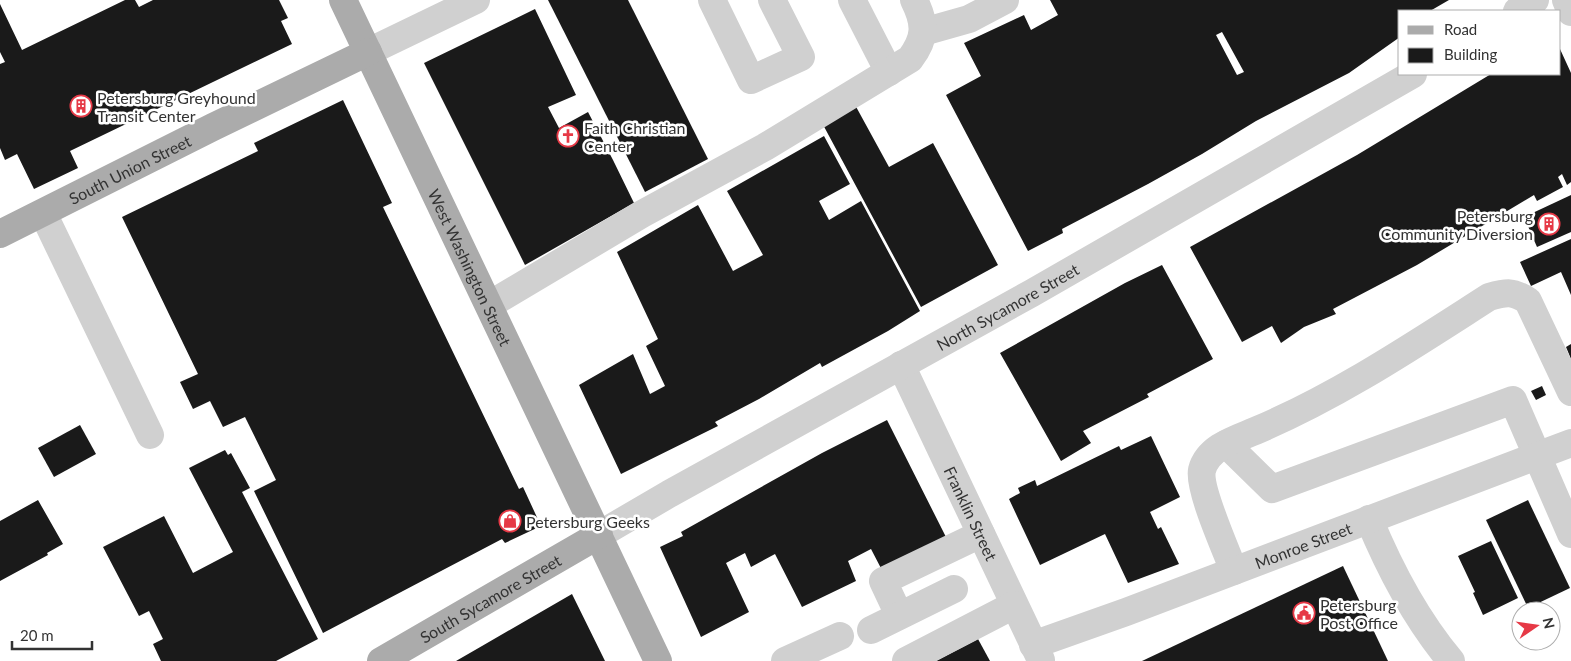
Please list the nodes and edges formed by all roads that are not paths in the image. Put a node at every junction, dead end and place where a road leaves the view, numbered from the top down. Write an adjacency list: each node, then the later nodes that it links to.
1 (343, 0): 13 (main road, West Washington Street)
2 (476, 0): 13 (street)
3 (712, 0): 4 (street)
4 (772, 0)
5 (852, 0): 14 (street)
6 (914, 0): 12 (street)
7 (1005, 0): 12 (street)
8 (1536, 0): 10 (street)
9 (1566, 0): 11 (street)
10 (1519, 10)
11 (1571, 12)
12 (923, 32): 14 (street)
13 (368, 52): 16 (main road, South Union Street); 18 (main road, West Washington Street)
14 (889, 72): 18 (street)
15 (1411, 75): 19 (street, North Sycamore Street)
16 (43, 213): 17 (main road, South Union Street); 21 (street)
17 (0, 234)
18 (488, 305): 28 (main road, West Washington Street)
19 (901, 366): 26 (street, Franklin Street); 28 (street, North Sycamore Street)
20 (1571, 392): 23 (street)
21 (150, 436)
22 (1571, 443): 24 (street, Monroe Street)
23 (1226, 444): 24 (street); 29 (street)
24 (1536, 456): 25 (street, Monroe Street); 27 (street)
25 (1369, 519): 29 (street, Monroe Street); 40 (street)
26 (981, 534): 31 (street, Franklin Street); 32 (street)
27 (1571, 534)
28 (599, 535): 36 (main road, South Sycamore Street); 37 (main road, West Washington Street)
29 (1234, 570): 35 (street, Monroe Street)
30 (954, 589): 32 (street)
31 (1014, 605): 35 (street, Franklin Street); 39 (street)
32 (899, 615): 33 (street)
33 (871, 630)
34 (840, 636): 38 (street)
35 (1037, 653)
36 (381, 661)
37 (658, 661)
38 (785, 661)
39 (906, 661)
40 (1450, 661)

